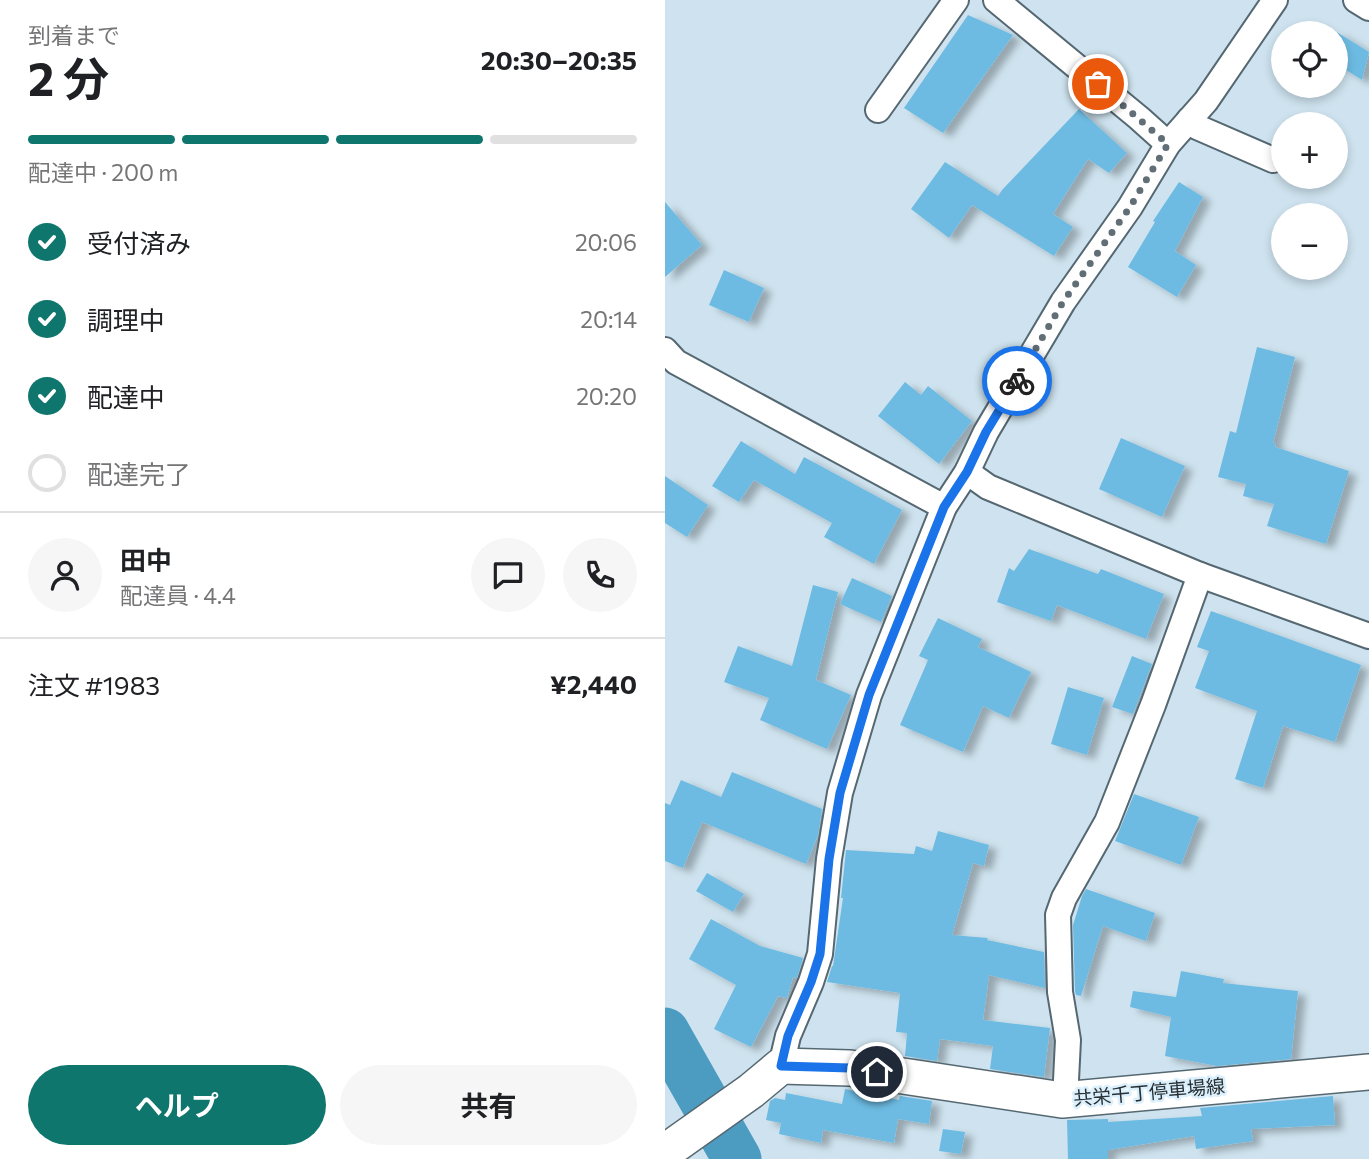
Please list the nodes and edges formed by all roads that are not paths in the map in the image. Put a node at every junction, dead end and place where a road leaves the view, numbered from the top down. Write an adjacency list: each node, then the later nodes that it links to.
1 (956, 0): 6 (street)
2 (996, 0): 8 (street)
3 (1275, 0): 7 (street)
4 (1356, 0): 5 (street)
5 (1369, 8)
6 (878, 110)
7 (1189, 120): 8 (street); 9 (street)
8 (1168, 144): 11 (street)
9 (1271, 159)
10 (665, 350): 12 (street)
11 (967, 472): 12 (street); 13 (street)
12 (944, 507): 15 (street)
13 (1199, 575): 14 (street); 17 (street)
14 (1369, 636)
15 (781, 1066): 17 (main road, 共栄千丁停車場線); 18 (main road)
16 (1369, 1072): 17 (main road, 共栄千丁停車場線)
17 (1065, 1100)
18 (674, 1146)

